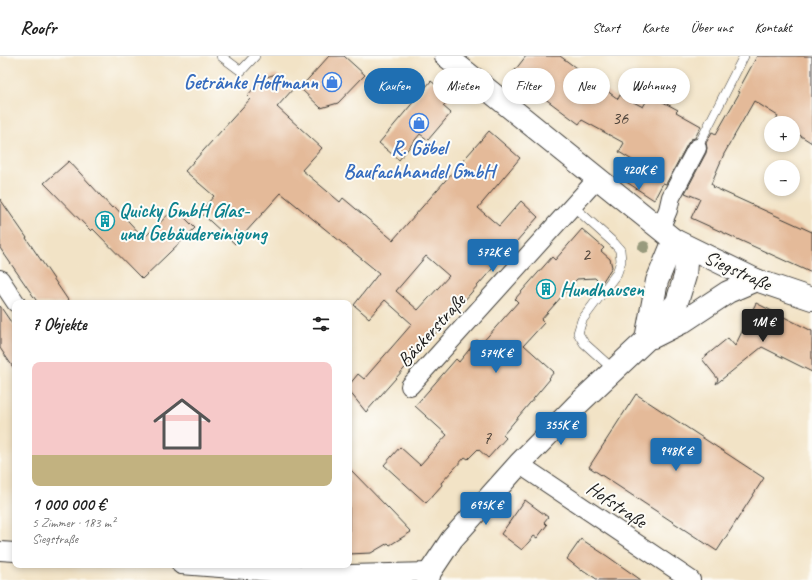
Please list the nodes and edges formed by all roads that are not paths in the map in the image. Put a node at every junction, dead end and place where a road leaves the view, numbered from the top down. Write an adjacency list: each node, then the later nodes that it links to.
1 (222, 56): 2 (lane)
2 (255, 56)
3 (446, 56): 6 (street, Siegstraße)
4 (744, 56): 5 (lane)
5 (697, 148): 8 (street)
6 (597, 179): 7 (street, Bäckerstraße); 8 (street, Siegstraße)
7 (573, 206): 14 (lane); 15 (street, Bäckerstraße)
8 (674, 239): 10 (street, Siegstraße); 13 (street)
9 (0, 279): 12 (street)
10 (756, 280): 11 (street, Siegstraße); 13 (street)
11 (812, 299)
12 (14, 300)
13 (646, 340): 14 (street)
14 (614, 370): 16 (street)
15 (410, 386)
16 (519, 464): 20 (street); 22 (street, Hofstraße)
17 (0, 551): 18 (street)
18 (12, 552)
19 (270, 568): 21 (street)
20 (429, 576): 21 (street)
21 (312, 577)
22 (691, 580)

